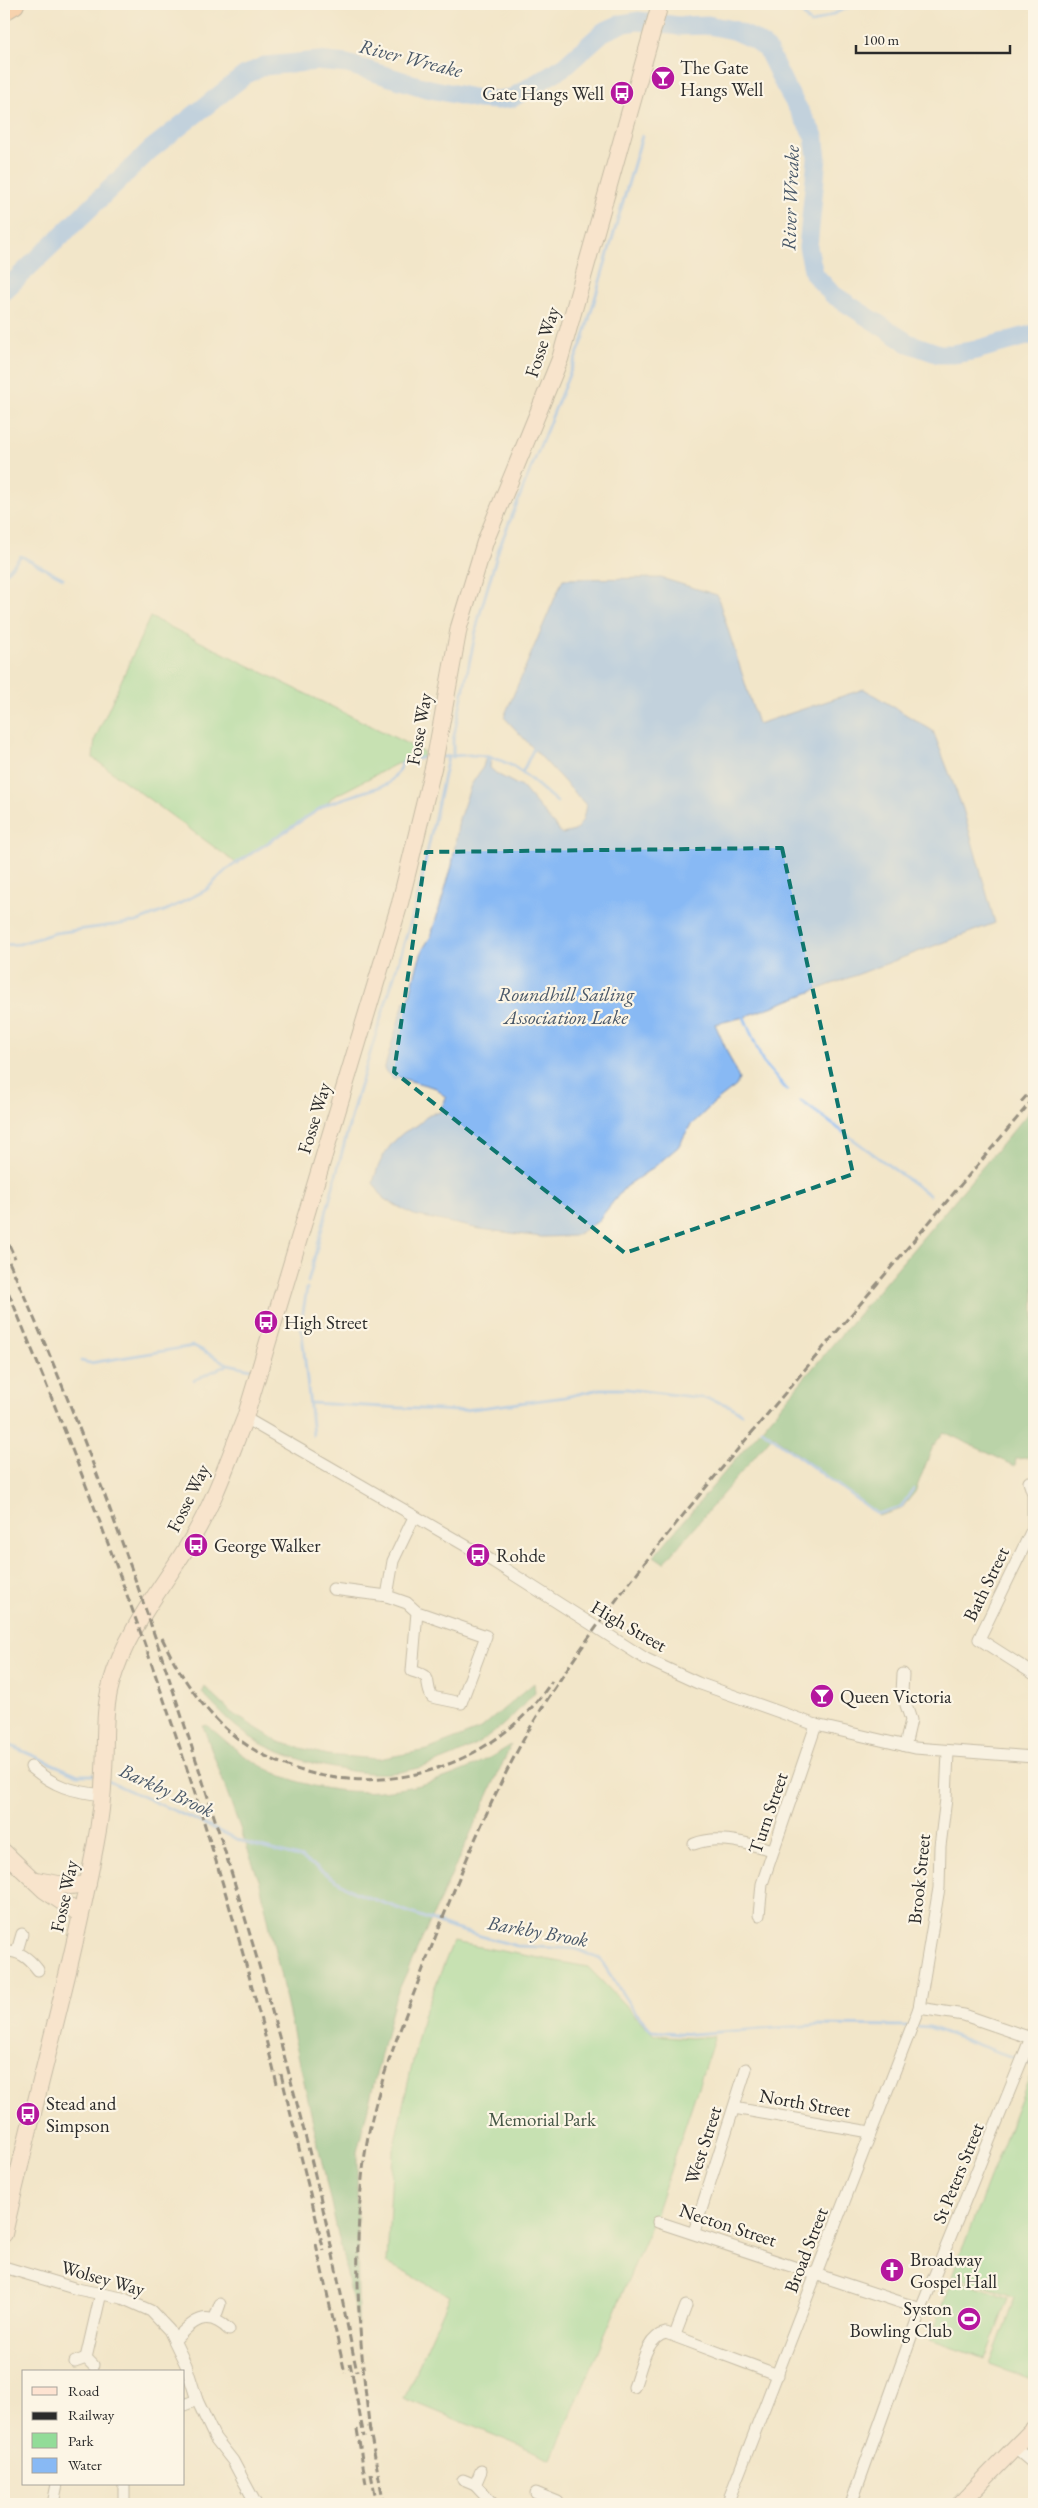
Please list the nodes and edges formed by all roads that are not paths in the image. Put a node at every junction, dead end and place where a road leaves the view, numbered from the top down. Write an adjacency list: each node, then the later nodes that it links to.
1 (14, 4): 3 (highway)
2 (660, 6): 4 (street, Fosse Way)
3 (4, 10)
4 (245, 1418): 6 (street, High Street); 17 (street, Fosse Way)
5 (1029, 1482): 11 (street, Bath Street)
6 (414, 1517): 8 (street); 12 (street, High Street)
7 (333, 1589): 8 (street)
8 (387, 1596): 9 (street)
9 (417, 1612): 9 (street)
10 (903, 1674): 13 (street)
11 (1034, 1674)
12 (816, 1725): 13 (street, High Street); 19 (street, Turn Street)
13 (905, 1746): 14 (street, High Street)
14 (948, 1752): 15 (street, High Street); 29 (street, Brook Street)
15 (1034, 1757)
16 (30, 1767): 17 (street)
17 (103, 1783): 22 (street, Fosse Way)
18 (694, 1844): 19 (street)
19 (773, 1850): 24 (street, Turn Street)
20 (4, 1852): 21 (street)
21 (34, 1879): 22 (street); 23 (street)
22 (88, 1884): 23 (street, Fosse Way)
23 (80, 1914): 36 (street, Fosse Way)
24 (759, 1915)
25 (22, 1934): 27 (street)
26 (4, 1951): 27 (street)
27 (17, 1951): 28 (street)
28 (38, 1970)
29 (919, 2008): 30 (street); 33 (street, Broad Street)
30 (1030, 2044): 42 (street, St Peters Street)
31 (746, 2068): 32 (street, West Street)
32 (734, 2108): 33 (street, North Street); 35 (street, West Street)
33 (870, 2132): 38 (street, Broad Street)
34 (658, 2222): 35 (street, Necton Street)
35 (694, 2232): 38 (street, Necton Street)
36 (4, 2234)
37 (4, 2267): 39 (street, Wolsey Way)
38 (816, 2272): 42 (street, Necton Street); 48 (street, Broad Street)
39 (101, 2293): 46 (street, Wolsey Way); 47 (street)
40 (220, 2304): 43 (street)
41 (686, 2306): 45 (street)
42 (921, 2309): 67 (street, St Peters Street)
43 (215, 2318): 44 (street); 46 (street)
44 (229, 2330)
45 (675, 2335): 48 (street); 49 (street)
46 (175, 2340): 50 (street, Wolsey Way)
47 (84, 2361)
48 (778, 2375): 66 (street, Broad Street)
49 (634, 2387)
50 (197, 2400): 51 (street); 64 (street, Wolsey Way)
51 (185, 2405)
52 (1034, 2428): 53 (street)
53 (1015, 2448): 54 (street); 68 (street)
54 (1034, 2464)
55 (481, 2471): 57 (street)
56 (463, 2480): 57 (street)
57 (475, 2485): 65 (street)
58 (57, 2486): 62 (street)
59 (124, 2486): 63 (street)
60 (542, 2498): 61 (street)
61 (558, 2502)
62 (53, 2504)
63 (124, 2504)
64 (256, 2504)
65 (493, 2504)
66 (727, 2504)
67 (851, 2504)
68 (960, 2504)

